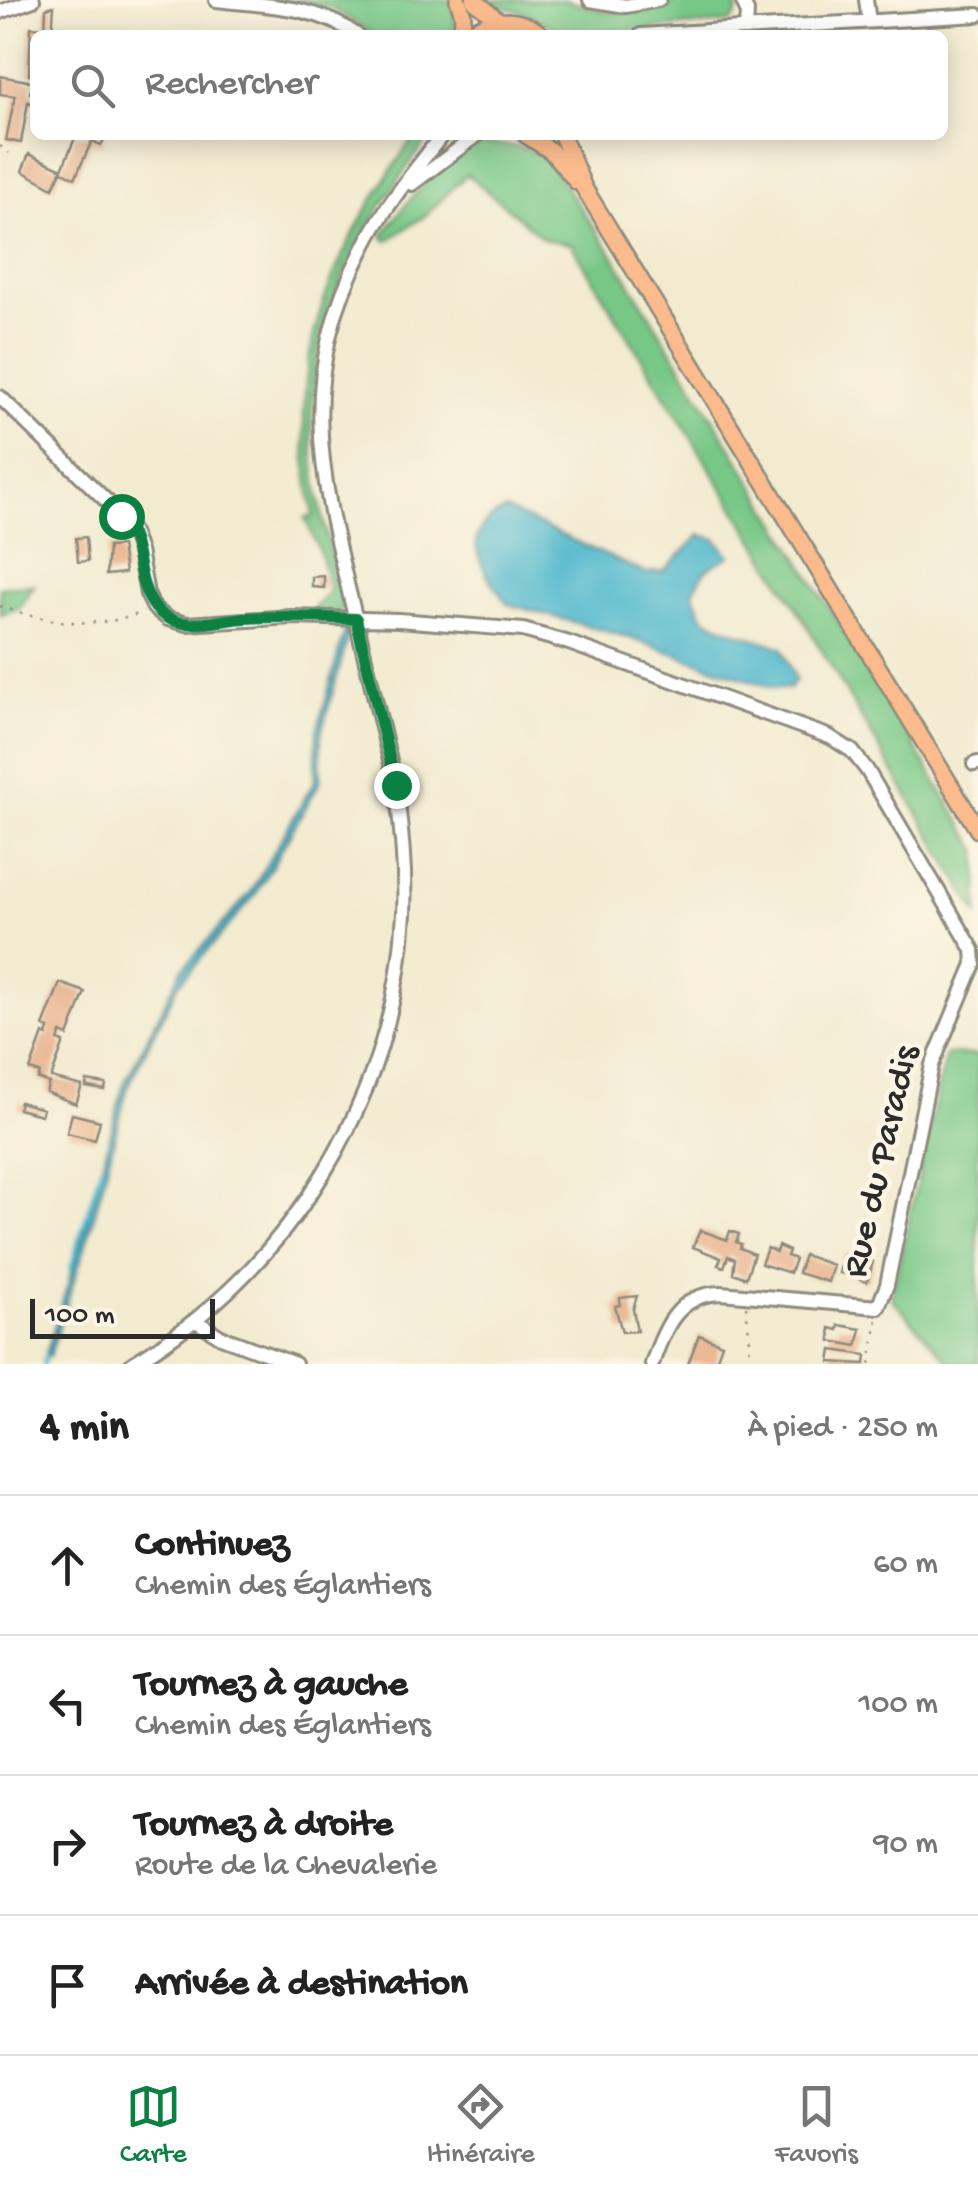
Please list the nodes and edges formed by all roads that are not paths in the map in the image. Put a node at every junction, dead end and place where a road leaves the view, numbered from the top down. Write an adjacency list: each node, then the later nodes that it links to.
1 (33, 0): 9 (street)
2 (216, 0): 14 (street)
3 (458, 0): 15 (main road)
4 (474, 0): 11 (main road)
5 (590, 0): 6 (street)
6 (659, 0)
7 (866, 0): 12 (street)
8 (749, 4): 13 (street)
9 (0, 12)
10 (978, 14): 12 (street)
11 (498, 20): 16 (main road); 17 (main road)
12 (869, 21): 13 (street)
13 (746, 29): 18 (street)
14 (349, 30)
15 (464, 30)
16 (473, 30)
17 (532, 30)
18 (731, 30)
19 (438, 140): 24 (street)
20 (466, 140): 24 (street)
21 (534, 140): 23 (main road)
22 (564, 140): 23 (main road)
23 (584, 188): 27 (main road)
24 (398, 196): 26 (street)
25 (0, 397): 26 (street)
26 (356, 619): 28 (street); 31 (street, Rue du Paradis)
27 (978, 830)
28 (196, 1321): 29 (street); 30 (street)
29 (132, 1364)
30 (295, 1364)
31 (652, 1364)

